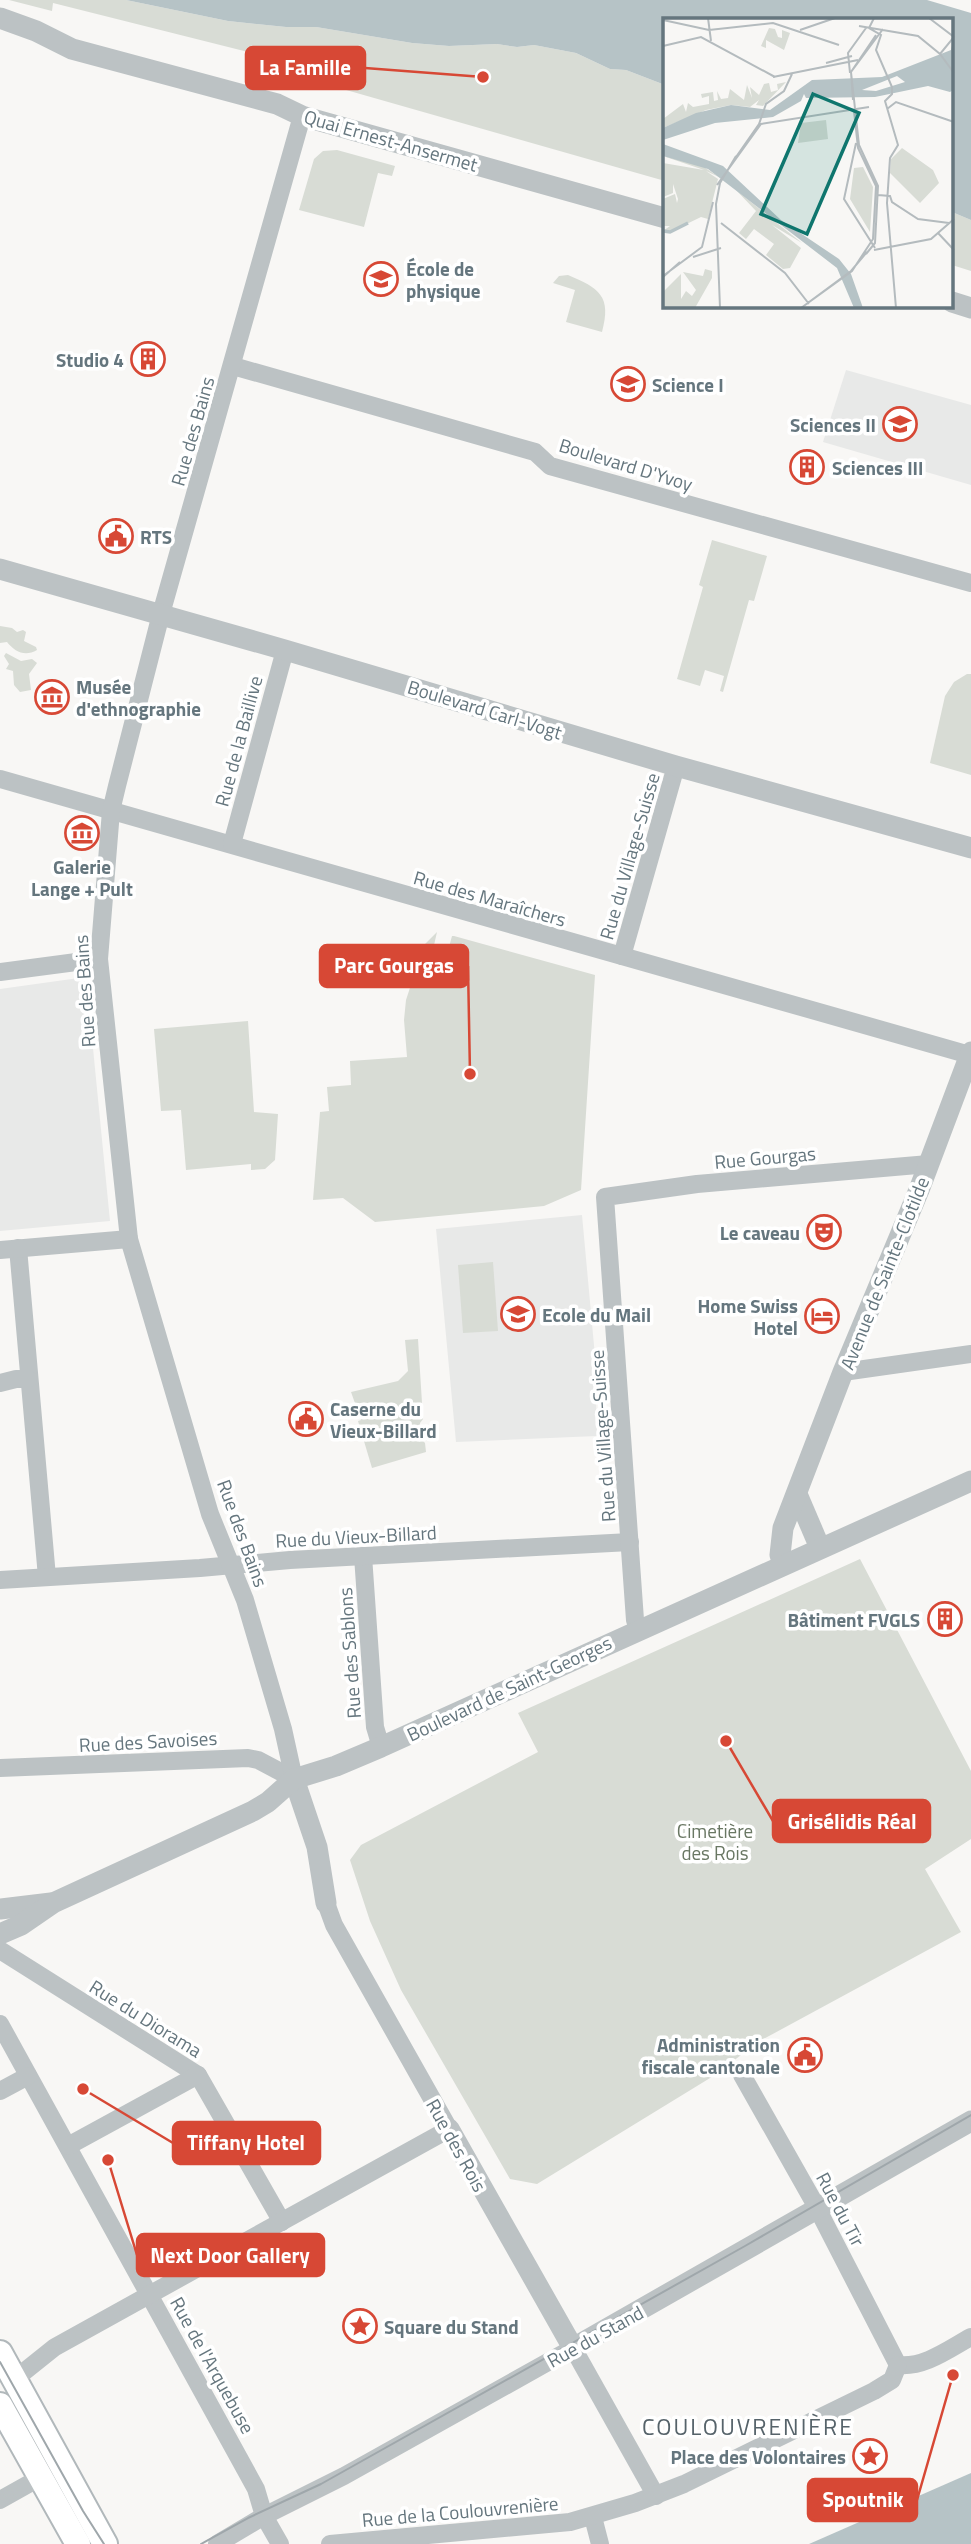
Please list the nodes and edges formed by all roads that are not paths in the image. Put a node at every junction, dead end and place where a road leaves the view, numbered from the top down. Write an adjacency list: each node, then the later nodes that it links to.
1 (0, 18): 2 (street, Quai Ernest-Ansermet)
2 (302, 116): 3 (street, Quai Ernest-Ansermet); 6 (street, Rue des Bains)
3 (663, 217)
4 (954, 303): 5 (street)
5 (971, 308)
6 (233, 366): 8 (street, Boulevard D'Yvoy); 9 (street, Rue des Bains)
7 (0, 569): 9 (street, Boulevard Carl-Vogt)
8 (971, 583)
9 (161, 614): 10 (street, Boulevard Carl-Vogt); 13 (street, Rue des Bains)
10 (285, 650): 11 (street, Boulevard Carl-Vogt); 14 (street, Rue de la Baillive)
11 (676, 766): 15 (street, Boulevard Carl-Vogt); 16 (street, Rue du Village-Suisse)
12 (0, 779): 13 (street, Rue des Maraîchers)
13 (111, 811): 14 (street, Rue des Maraîchers); 17 (street, Rue des Bains)
14 (232, 844): 16 (street, Rue des Maraîchers)
15 (971, 848)
16 (622, 956): 19 (street, Rue des Maraîchers)
17 (99, 959): 18 (street); 22 (street, Rue des Bains)
18 (0, 972)
19 (970, 1053): 20 (street, Avenue de Sainte-Clotilde)
20 (929, 1164): 21 (street, Rue Gourgas); 25 (street, Avenue de Sainte-Clotilde)
21 (605, 1197): 30 (street, Rue du Village-Suisse)
22 (129, 1239): 23 (street); 33 (street, Rue des Bains)
23 (9, 1249): 26 (street)
24 (971, 1354): 25 (street)
25 (843, 1372): 29 (street, Avenue de Sainte-Clotilde)
26 (28, 1379): 27 (street); 35 (street)
27 (0, 1383)
28 (971, 1481): 31 (street, Boulevard de Saint-Georges)
29 (797, 1494): 31 (street); 34 (street, Avenue de Sainte-Clotilde)
30 (630, 1542): 32 (street, Rue du Vieux-Billard); 37 (street, Rue du Village-Suisse)
31 (820, 1548): 34 (street, Boulevard de Saint-Georges)
32 (363, 1556): 33 (street, Rue du Vieux-Billard); 38 (street, Rue des Sablons)
33 (231, 1564): 35 (street, Rue du Vieux-Billard); 40 (street, Rue des Bains)
34 (784, 1564): 37 (street, Boulevard de Saint-Georges)
35 (47, 1577): 36 (street, Rue du Vieux-Billard)
36 (0, 1580)
37 (638, 1630): 38 (street, Boulevard de Saint-Georges)
38 (381, 1747): 40 (street, Boulevard de Saint-Georges)
39 (0, 1768): 40 (street, Rue des Savoises)
40 (294, 1779): 41 (street, Boulevard de Saint-Georges); 42 (street, Rue des Rois)
41 (53, 1903): 43 (street); 44 (street)
42 (326, 1903): 52 (street, Rue des Rois)
43 (0, 1909)
44 (0, 1934)
45 (0, 1950): 47 (street, Rue du Diorama)
46 (0, 2024): 49 (street, Rue de l'Arquebuse)
47 (198, 2075): 53 (street); 55 (street, Rue du Diorama)
48 (742, 2075): 54 (street, Rue du Tir)
49 (28, 2076): 50 (street); 53 (street, Rue de l'Arquebuse)
50 (0, 2091)
51 (971, 2121): 54 (street, Rue du Stand)
52 (449, 2129): 55 (street); 58 (street, Rue des Rois)
53 (68, 2146): 56 (street, Rue de l'Arquebuse)
54 (817, 2209): 58 (street, Rue du Stand); 60 (street, Rue du Tir)
55 (282, 2222): 56 (street)
56 (151, 2295): 61 (street); 66 (street, Rue de l'Arquebuse)
57 (971, 2337): 60 (street)
58 (573, 2348): 64 (street, Rue des Rois); 66 (street, Rue du Stand)
59 (0, 2353): 61 (main road)
60 (898, 2365): 64 (street, Rue de la Coulouvrenière)
61 (15, 2379): 69 (main road)
62 (0, 2405): 63 (main road)
63 (41, 2477): 65 (street); 68 (main road)
64 (656, 2496): 67 (street, Rue de la Coulouvrenière)
65 (0, 2500)
66 (264, 2516): 70 (street, Rue du Stand); 71 (street, Rue de l'Arquebuse)
67 (593, 2517): 72 (street, Rue de la Coulouvrenière); 73 (street)
68 (71, 2542)
69 (105, 2544)
70 (216, 2544)
71 (280, 2544)
72 (330, 2544)
73 (600, 2544)

